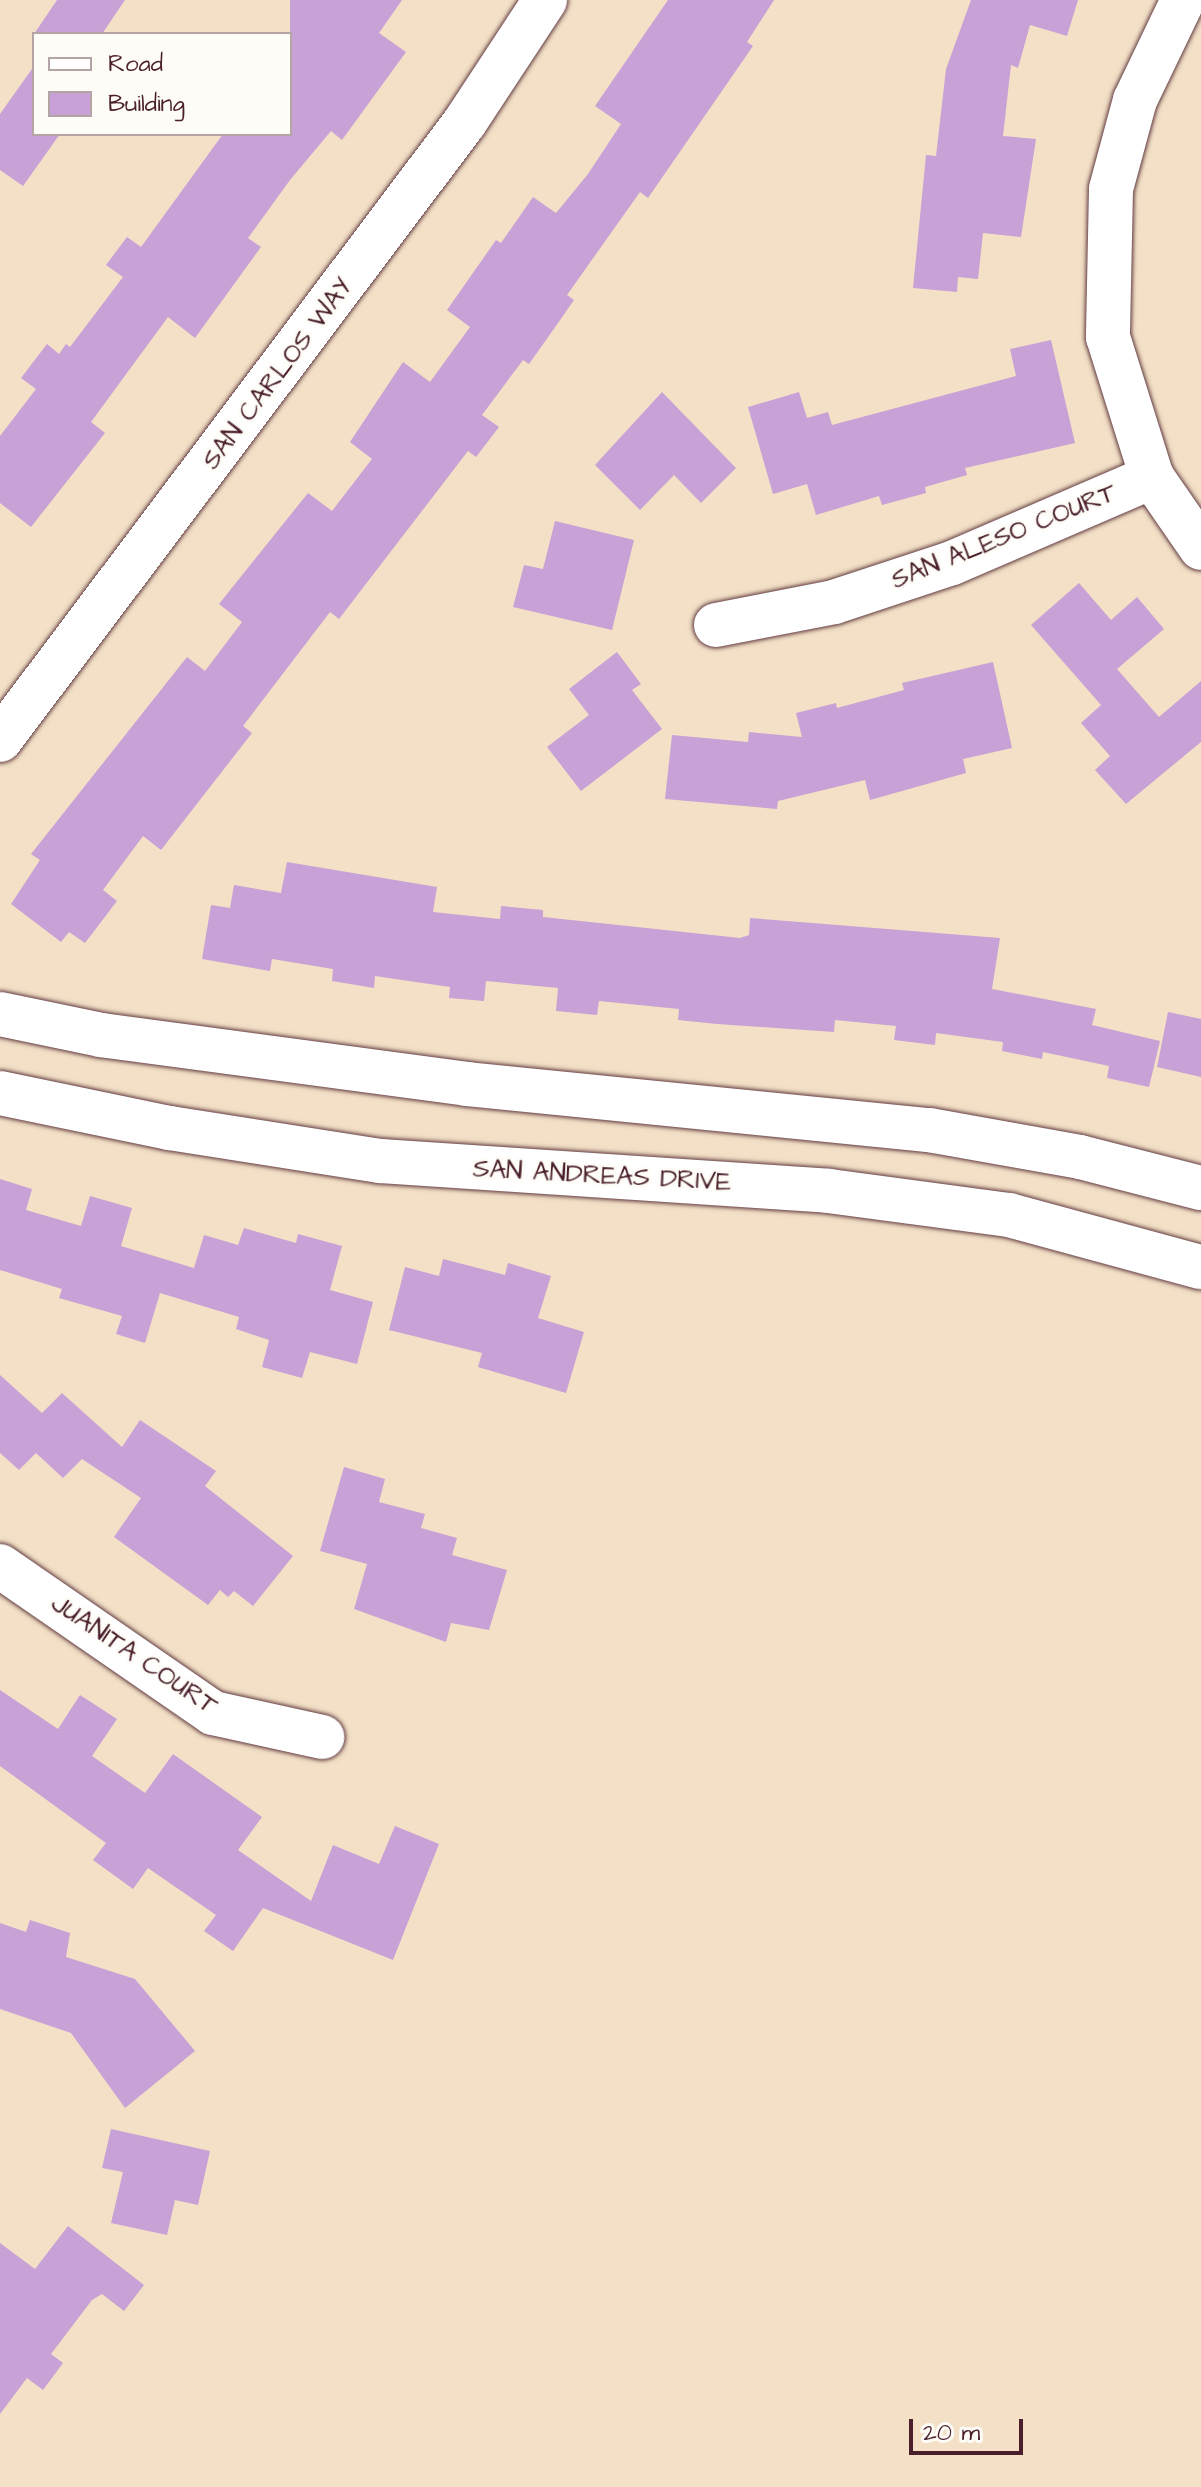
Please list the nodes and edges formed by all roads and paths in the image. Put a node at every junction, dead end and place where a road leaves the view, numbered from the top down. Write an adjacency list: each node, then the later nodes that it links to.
1 (545, 0): 6 (street, SAN CARLOS WAY)
2 (1183, 0): 3 (street)
3 (1152, 477): 4 (street); 5 (street, SAN ALESO COURT)
4 (1201, 548)
5 (716, 625)
6 (0, 740)
7 (0, 1014): 9 (street)
8 (0, 1093): 10 (street, SAN ANDREAS DRIVE)
9 (1201, 1188)
10 (1201, 1267)
11 (0, 1566): 12 (street, JUANITA COURT)
12 (322, 1737)

